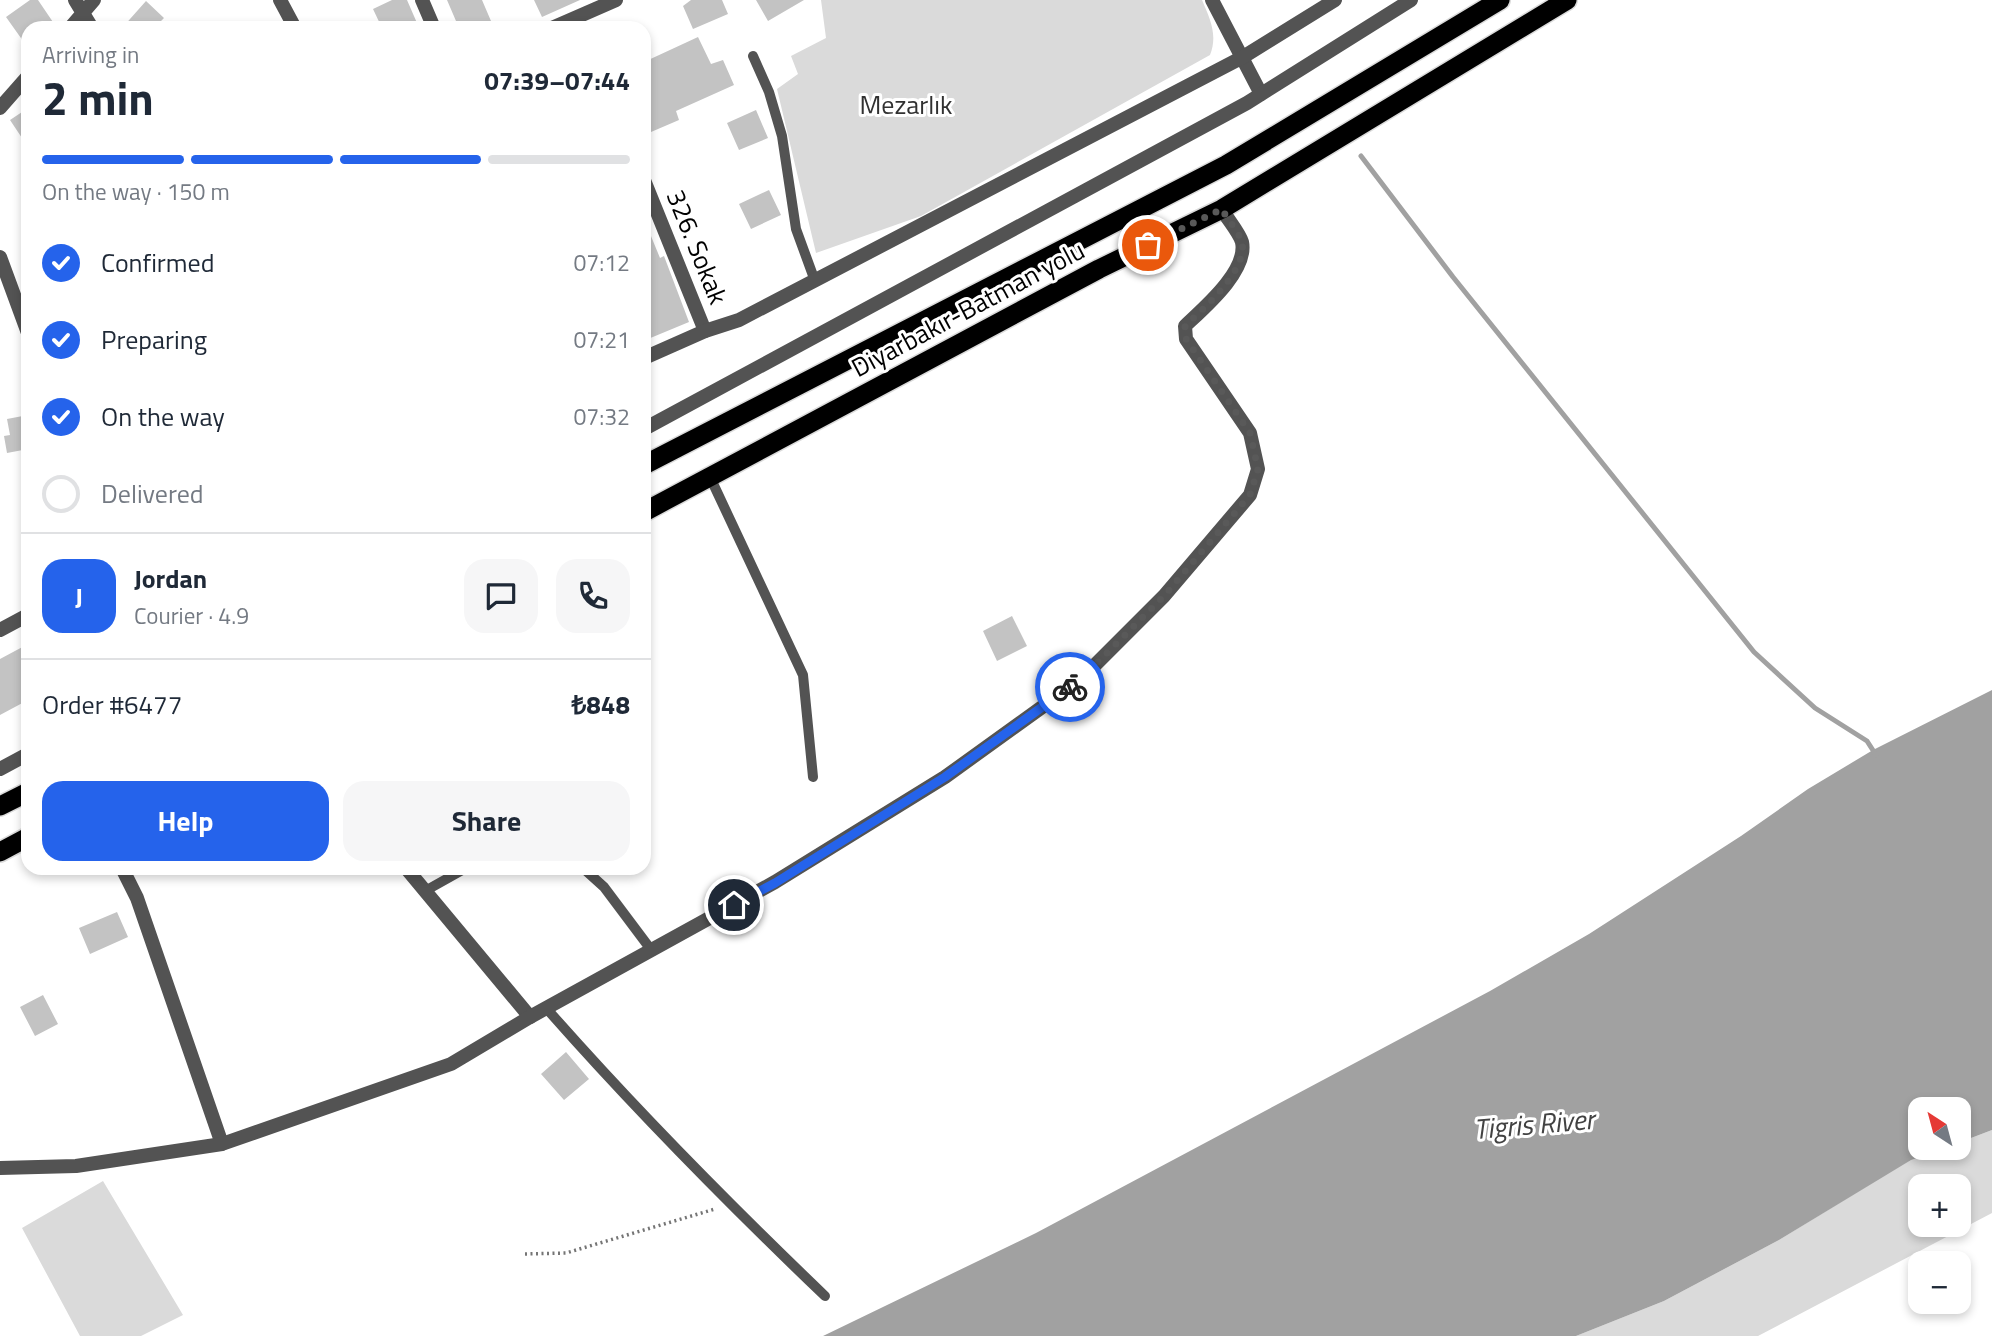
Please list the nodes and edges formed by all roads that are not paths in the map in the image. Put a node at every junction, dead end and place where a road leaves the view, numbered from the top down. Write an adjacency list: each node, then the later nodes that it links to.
1 (93, 0): 10 (street)
2 (280, 0): 11 (street)
3 (422, 0): 12 (street)
4 (616, 0): 13 (street)
5 (1212, 0): 15 (street)
6 (1335, 0): 15 (street)
7 (1411, 0): 17 (street)
8 (1500, 0): 27 (highway, Diyarbakır-Batman yolu)
9 (1567, 0): 20 (highway, Diyarbakır-Batman yolu)
10 (79, 6)
11 (291, 21)
12 (431, 21)
13 (583, 21)
14 (753, 57): 22 (lane)
15 (1243, 57): 17 (street); 22 (street)
16 (21, 84): 18 (street)
17 (1261, 94): 26 (street)
18 (0, 108)
19 (651, 197): 24 (street, 326. Sokak)
20 (1222, 209): 28 (highway, Diyarbakır-Batman yolu); 44 (street)
21 (0, 257): 23 (street)
22 (815, 281): 24 (street)
23 (21, 314)
24 (705, 331): 25 (street)
25 (651, 355)
26 (651, 425)
27 (651, 461)
28 (710, 477): 29 (highway, Diyarbakır-Batman yolu); 34 (lane)
29 (651, 508)
30 (21, 619): 31 (street)
31 (0, 630)
32 (21, 758): 33 (street)
33 (0, 769)
34 (813, 777)
35 (21, 796): 36 (highway)
36 (0, 806)
37 (21, 841): 38 (highway)
38 (0, 852)
39 (126, 875): 47 (street)
40 (412, 875): 43 (street)
41 (454, 875): 43 (lane)
42 (591, 875): 44 (lane)
43 (425, 891): 46 (street)
44 (652, 951): 45 (street)
45 (547, 1009): 46 (street); 49 (lane)
46 (530, 1017): 47 (street)
47 (222, 1144): 48 (street)
48 (0, 1168)
49 (825, 1296)

